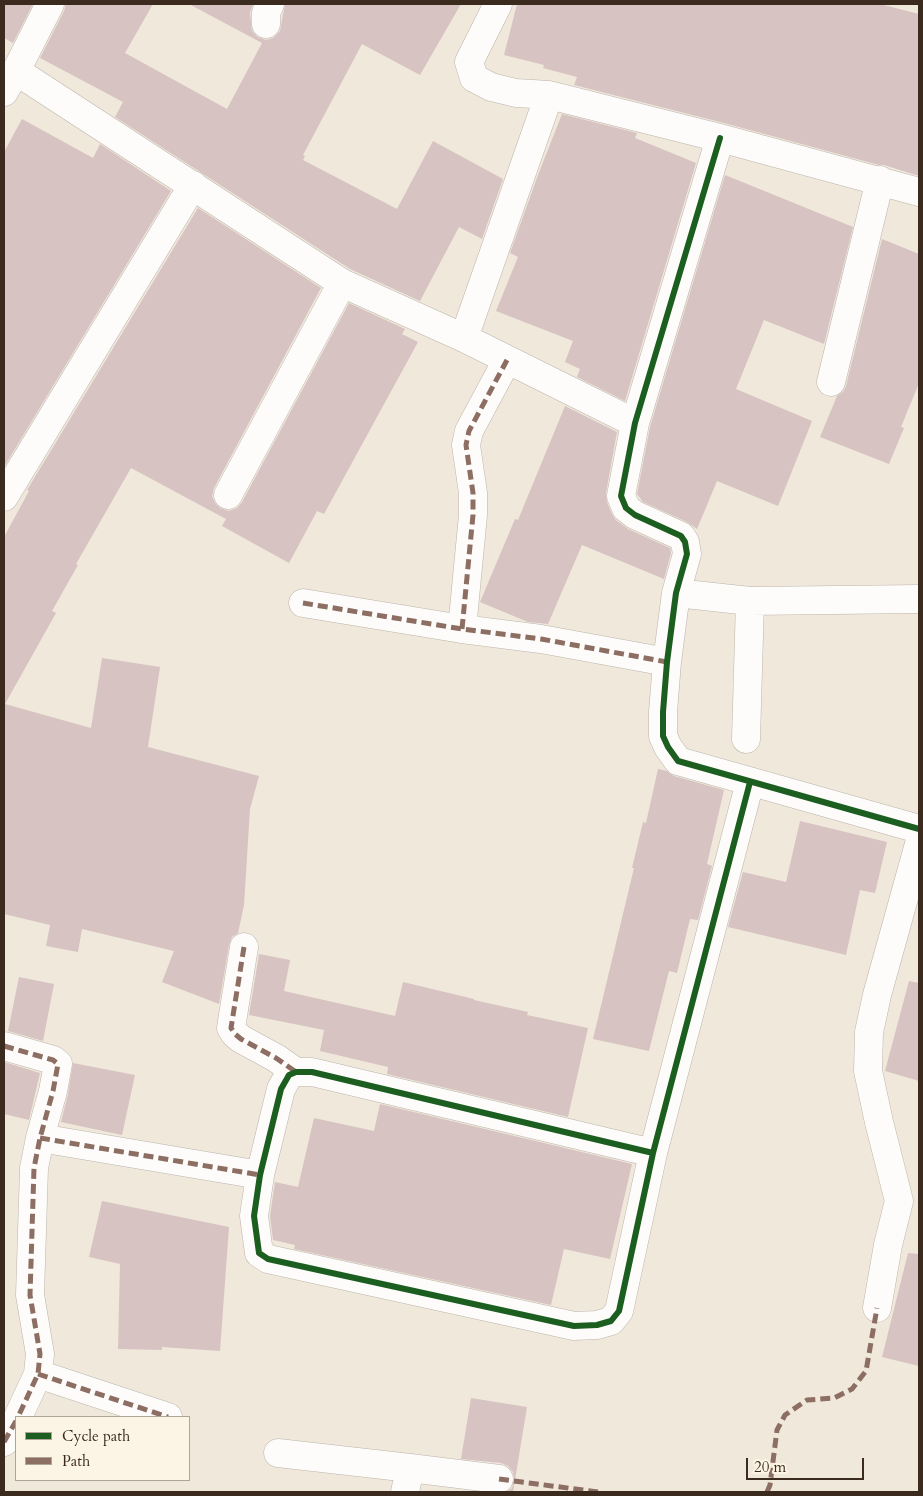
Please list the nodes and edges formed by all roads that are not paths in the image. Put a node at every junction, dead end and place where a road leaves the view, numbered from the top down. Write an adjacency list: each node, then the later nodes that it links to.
1 (50, 4): 3 (street)
2 (498, 4): 4 (street)
3 (10, 81): 7 (street)
4 (548, 95): 5 (street); 10 (street)
5 (720, 138): 6 (street); 13 (street)
6 (880, 180): 8 (street); 12 (street)
7 (192, 186): 9 (street); 15 (street)
8 (919, 192)
9 (342, 283): 10 (street); 14 (street)
10 (464, 338): 11 (street)
11 (507, 360): 13 (street); 20 (street)
12 (831, 382)
13 (635, 423): 16 (street)
14 (228, 494)
15 (4, 497)
16 (676, 593): 18 (street); 21 (street)
17 (919, 599): 18 (street)
18 (750, 601): 22 (street)
19 (303, 603): 20 (street)
20 (462, 629): 21 (street)
21 (667, 662): 23 (street)
22 (746, 740)
23 (750, 782): 24 (street); 30 (street)
24 (919, 829)
25 (919, 844): 32 (street)
26 (244, 947): 28 (street)
27 (4, 1046): 29 (street)
28 (296, 1072): 30 (street); 31 (street)
29 (40, 1138): 31 (street); 34 (street)
30 (653, 1153): 31 (street)
31 (260, 1175)
32 (909, 1203): 33 (street)
33 (877, 1308)
34 (38, 1374): 35 (street); 36 (street)
35 (18, 1416)
36 (165, 1416)
37 (15, 1423): 38 (street)
38 (4, 1442)
39 (278, 1453): 41 (street)
40 (499, 1479): 41 (street)
41 (407, 1480)

